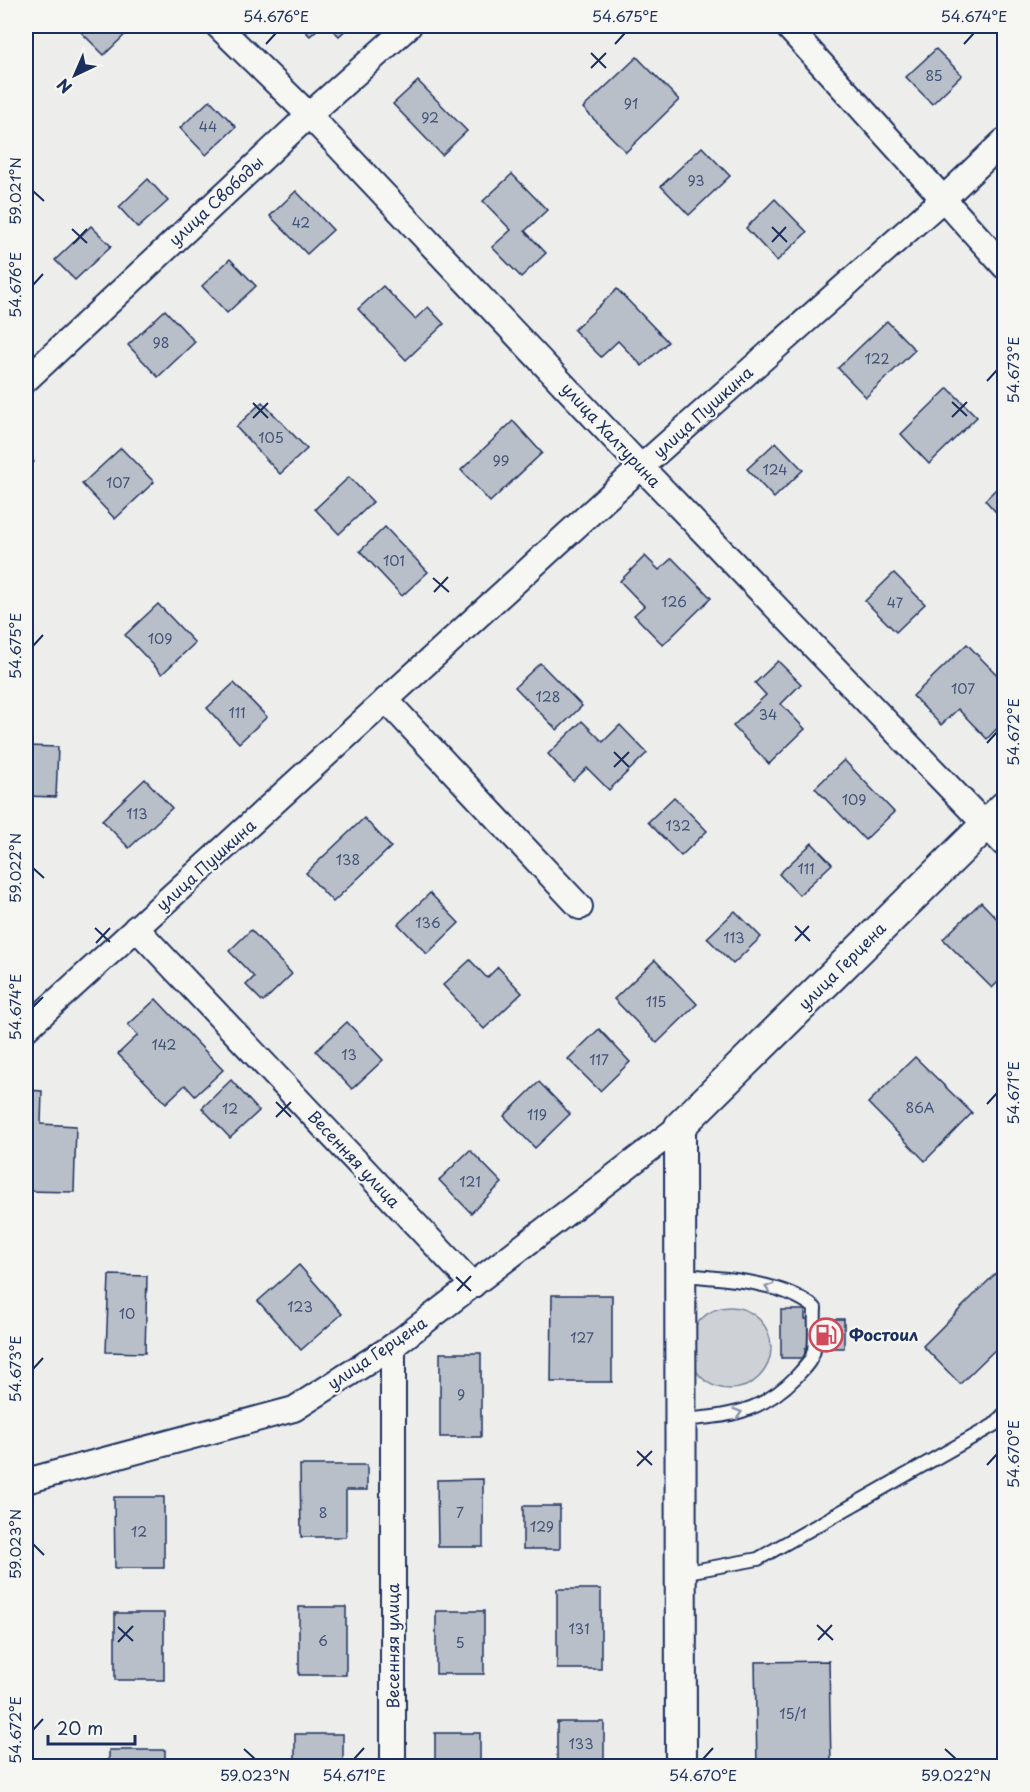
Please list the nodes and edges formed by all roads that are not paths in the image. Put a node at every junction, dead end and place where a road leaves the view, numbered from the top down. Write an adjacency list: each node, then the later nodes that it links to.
1 (218, 26): 4 (street, улица Халтурина)
2 (409, 26): 4 (street, улица Свободы)
3 (787, 26): 6 (street)
4 (309, 115): 8 (street, улица Свободы); 9 (street, улица Халтурина)
5 (1005, 141): 6 (street, улица Пушкина)
6 (943, 199): 7 (street); 9 (street, улица Пушкина)
7 (1005, 266)
8 (26, 380)
9 (641, 467): 10 (street, улица Пушкина); 11 (street, улица Халтурина)
10 (386, 700): 12 (street); 13 (street, улица Пушкина)
11 (998, 825): 15 (street, улица Герцена)
12 (580, 907)
13 (136, 928): 14 (street, улица Пушкина); 17 (street, Весенняя улица)
14 (26, 1029)
15 (680, 1126): 16 (street); 17 (street, улица Герцена)
16 (681, 1275): 20 (street); 20 (lane, one-way to 16)
17 (472, 1285): 18 (street, улица Герцена)
18 (393, 1346): 21 (street, улица Герцена); 23 (street, Весенняя улица)
19 (1005, 1414): 22 (lane)
20 (681, 1420): 22 (street)
21 (26, 1481)
22 (681, 1573): 24 (street)
23 (393, 1767)
24 (681, 1767)

